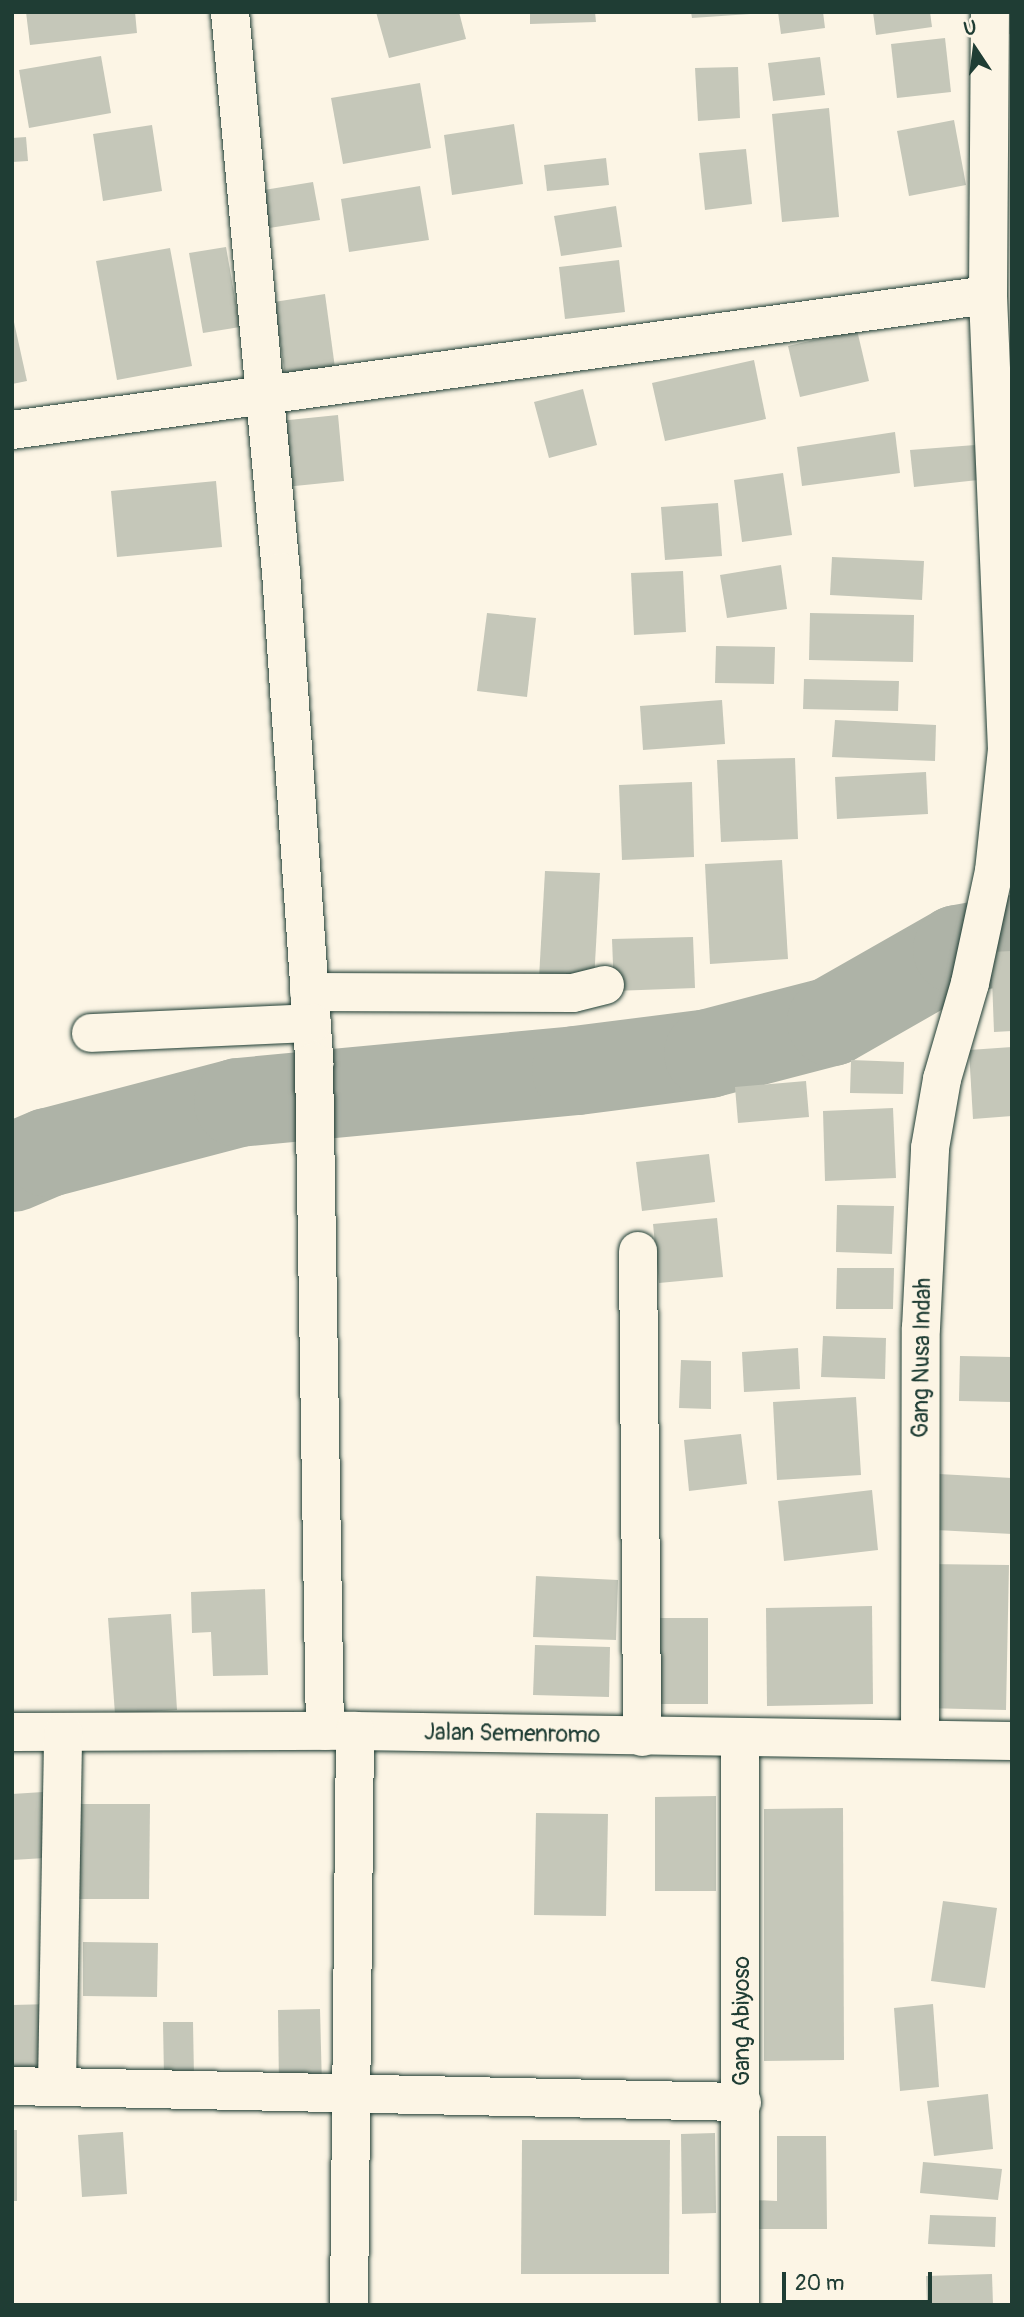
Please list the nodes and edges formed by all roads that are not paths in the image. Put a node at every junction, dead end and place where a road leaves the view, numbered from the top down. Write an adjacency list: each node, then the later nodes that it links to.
1 (230, 12): 4 (street)
2 (990, 12): 3 (street)
3 (988, 295): 4 (street); 6 (street)
4 (266, 394): 5 (street); 8 (street)
5 (12, 430)
6 (1002, 482): 16 (street, Gang Nusa Indah)
7 (605, 985): 8 (street)
8 (310, 1008): 9 (street); 11 (street)
9 (91, 1033)
10 (638, 1251): 14 (street)
11 (340, 1731): 13 (street, Jalan Semenromo); 14 (street, Jalan Semenromo); 20 (street)
12 (12, 1732): 13 (street, Jalan Semenromo)
13 (63, 1733): 18 (street)
14 (642, 1737): 15 (street, Jalan Semenromo)
15 (740, 1738): 16 (street, Jalan Semenromo); 21 (street, Gang Abiyoso)
16 (920, 1739): 17 (street, Jalan Semenromo)
17 (1012, 1741)
18 (57, 2085): 19 (street); 20 (street)
19 (12, 2086)
20 (355, 2092): 21 (street); 22 (street)
21 (742, 2102): 23 (street, Gang Abiyoso)
22 (349, 2305)
23 (740, 2305)

